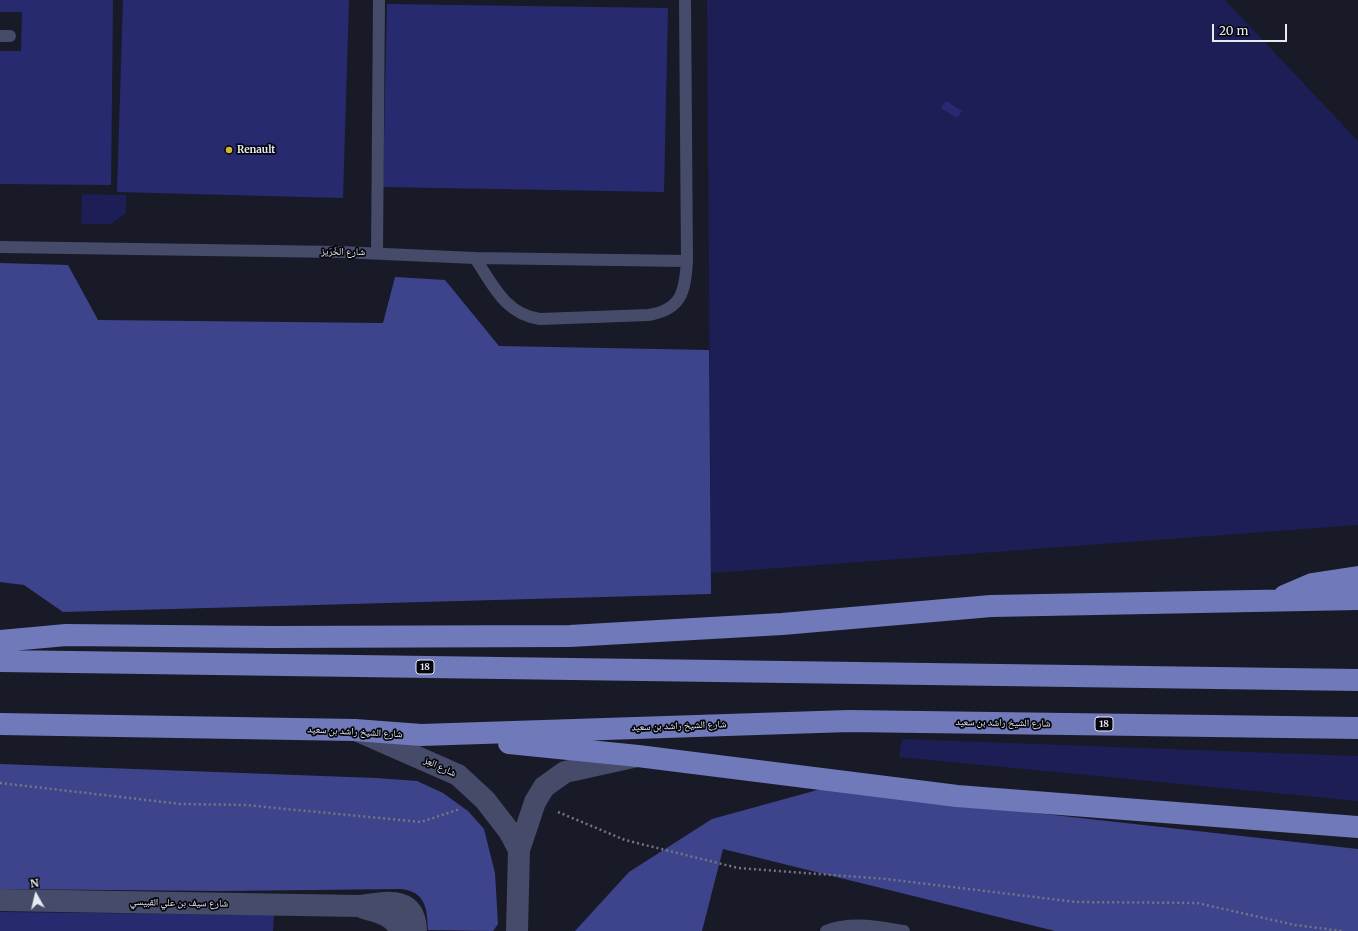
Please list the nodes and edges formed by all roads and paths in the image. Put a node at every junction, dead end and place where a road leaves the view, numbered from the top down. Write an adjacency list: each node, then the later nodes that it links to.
1 (379, 0): 4 (lane)
2 (685, 0): 6 (lane)
3 (0, 247): 4 (lane, شارع الخّرَيز)
4 (377, 253): 5 (lane, شارع الخّرَيز)
5 (475, 258): 6 (lane, شارع الخّرَيز); 6 (lane)
6 (687, 261)
7 (1358, 577): 9 (main road)
8 (1358, 599): 9 (main road)
9 (1273, 601): 10 (main road)
10 (0, 642)
11 (0, 661): 12 (main road, 18)
12 (1358, 680)
13 (0, 724): 15 (main road, شارع الشيخ راشد بن سعيد / 18)
14 (1358, 728): 16 (main road, شارع الشيخ راشد بن سعيد / 18)
15 (355, 730): 16 (main road, شارع الشيخ راشد بن سعيد / 18); 19 (street, شارع العِز)
16 (421, 735): 17 (main road)
17 (638, 756): 20 (street, شارع العِز); 21 (main road)
18 (0, 783): 19 (path)
19 (485, 800): 22 (street, شارع العِز)
20 (535, 802): 22 (street, شارع العِز); 30 (path)
21 (1358, 827)
22 (519, 850): 27 (street, شارع العِز)
23 (0, 900): 24 (street, شارع سيف بن علي القبيسي)
24 (359, 906): 25 (street, شارع سيف بن علي القبيسي); 26 (street, شارع سيف بن علي القبيسي)
25 (401, 931)
26 (416, 931)
27 (517, 931)
28 (826, 931): 29 (lane)
29 (904, 931)
30 (1342, 931)

